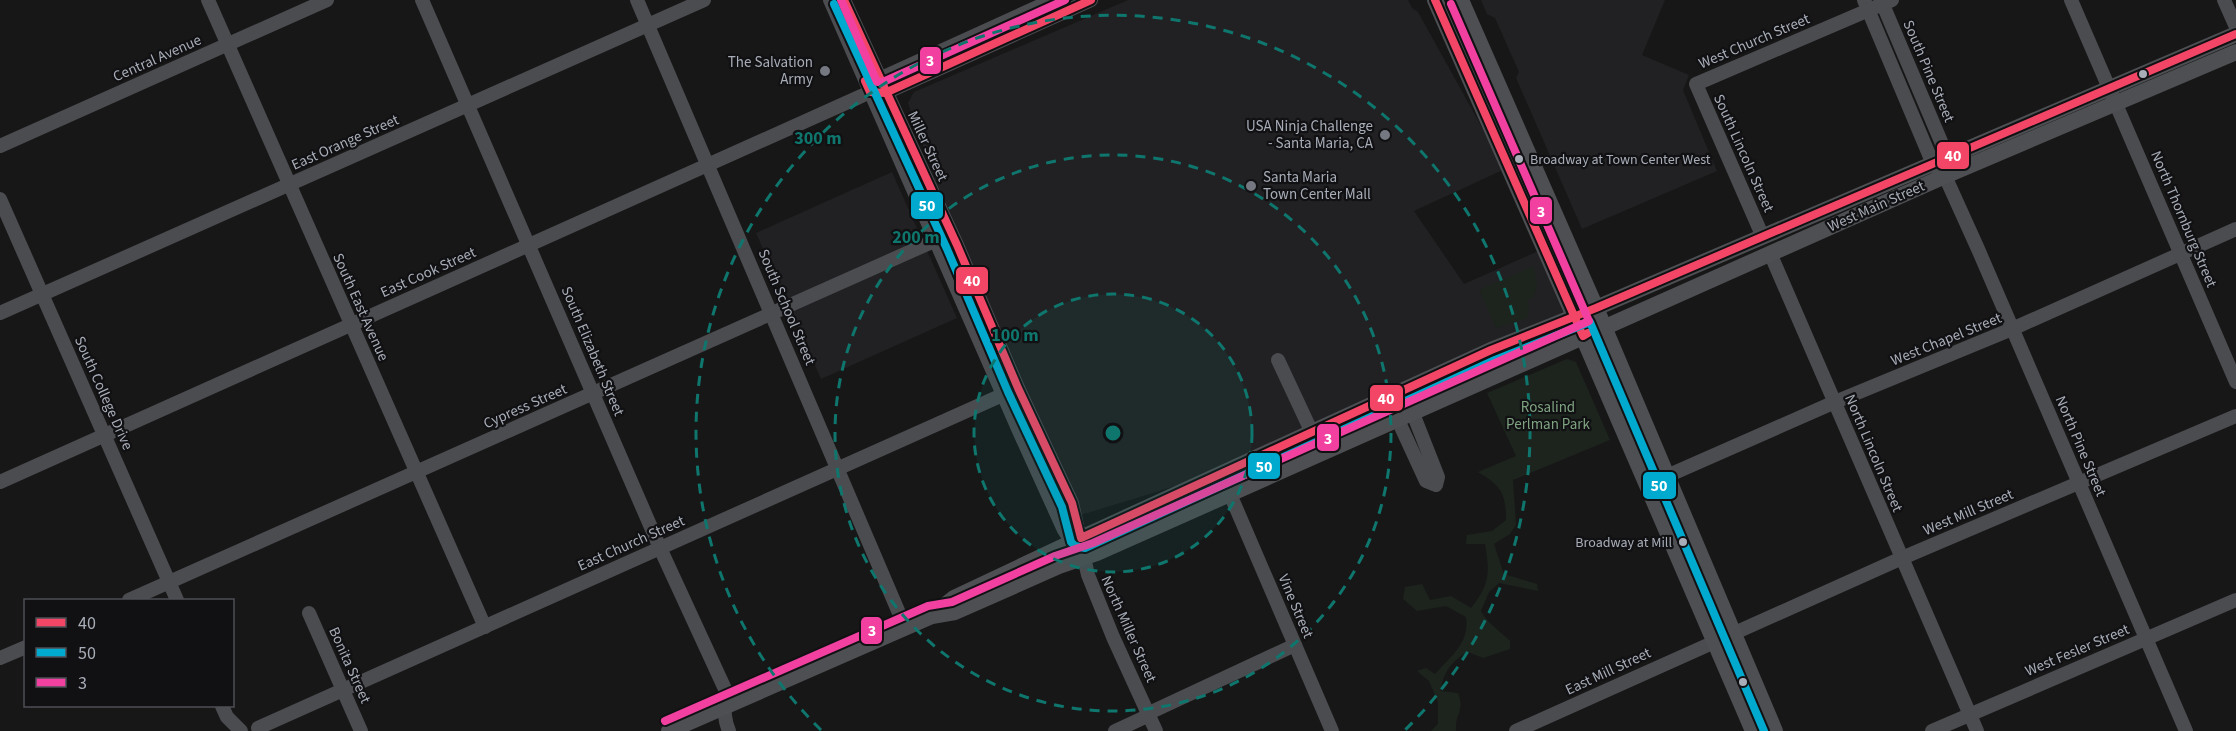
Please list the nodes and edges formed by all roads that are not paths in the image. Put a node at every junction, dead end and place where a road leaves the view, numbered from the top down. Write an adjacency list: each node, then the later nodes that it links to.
1 (208, 0): 21 (street, South East Avenue)
2 (327, 0): 21 (street, Central Avenue)
3 (422, 0): 28 (street, South Elizabeth Street)
4 (637, 0): 18 (street, South School Street)
5 (704, 0): 18 (street, East Orange Street)
6 (830, 0): 25 (street, Miller Street)
7 (844, 0): 23 (street, Miller Street)
8 (1053, 0): 16 (street)
9 (1091, 0): 17 (street, East Cook Street)
10 (1435, 0): 46 (main road)
11 (1461, 0): 43 (main road)
12 (2071, 0): 27 (street, North Thornburg Street)
13 (2224, 0): 19 (street)
14 (1885, 1): 15 (street, West Church Street); 31 (street, South Pine Street)
15 (1866, 5): 24 (street, West Church Street); 31 (street)
16 (1035, 9): 17 (street); 23 (street)
17 (1041, 23): 26 (street, East Cook Street)
18 (647, 25): 28 (street, East Orange Street); 30 (street, South School Street)
19 (2236, 27)
20 (2236, 34): 27 (main road, West Main Street)
21 (227, 45): 29 (street, Central Avenue); 32 (street, South East Avenue)
22 (2236, 52): 27 (main road, West Main Street)
23 (879, 79): 25 (street); 26 (street, Miller Street)
24 (1696, 84): 36 (street, South Lincoln Street)
25 (870, 92): 26 (street, East Cook Street); 30 (street, East Cook Street); 37 (street, Miller Street)
26 (885, 93): 53 (street, Miller Street)
27 (2112, 96): 31 (main road, West Main Street); 40 (street, North Thornburg Street)
28 (468, 105): 32 (street, East Orange Street); 38 (street, South Elizabeth Street)
29 (0, 146)
30 (708, 165): 38 (street, East Cook Street); 44 (street, South School Street)
31 (1942, 166): 34 (main road, West Main Street); 39 (main road, West Main Street); 49 (street, North Pine Street)
32 (289, 185): 42 (street, East Orange Street); 47 (street, South East Avenue)
33 (0, 199): 42 (street, South College Drive)
34 (1849, 200): 36 (main road, West Main Street); 39 (main road)
35 (2236, 229): 40 (street, West Chapel Street)
36 (1762, 236): 41 (main road); 43 (main road, West Main Street)
37 (934, 241): 44 (street, Cypress Street); 55 (street, Miller Street)
38 (529, 245): 47 (street, East Cook Street); 54 (street, South Elizabeth Street)
39 (1770, 253): 41 (main road, West Main Street); 56 (street, North Lincoln Street)
40 (2181, 254): 49 (street, West Chapel Street); 52 (street, North Thornburg Street)
41 (1680, 294): 48 (main road, West Main Street)
42 (42, 295): 45 (street, East Orange Street); 59 (street, South College Drive)
43 (1596, 308): 46 (main road, West Main Street); 48 (main road)
44 (772, 313): 54 (street, Cypress Street); 61 (street, South School Street)
45 (0, 314)
46 (1574, 316): 50 (main road); 58 (main road, West Main Street)
47 (351, 325): 59 (street, East Cook Street); 62 (street, South East Avenue)
48 (1603, 327): 50 (main road, West Main Street); 63 (main road)
49 (2012, 329): 56 (street, West Chapel Street); 65 (street, North Pine Street)
50 (1583, 336): 60 (main road, West Main Street); 81 (main road)
51 (1278, 360): 58 (street)
52 (2236, 382)
53 (1018, 388): 55 (street, East Church Street); 67 (street, Miller Street)
54 (593, 393): 62 (street, Cypress Street); 68 (street, South Elizabeth Street)
55 (1003, 395): 61 (street, East Church Street); 67 (street, Miller Street)
56 (1835, 402): 63 (street, West Chapel Street); 69 (street, North Lincoln Street)
57 (2236, 416): 65 (street, West Mill Street)
58 (1312, 433): 60 (street); 67 (main road, West Main Street)
59 (104, 436): 64 (street, East Cook Street); 71 (street, South College Drive)
60 (1321, 452): 66 (main road, West Main Street)
61 (839, 468): 68 (street, East Church Street); 78 (street, South School Street)
62 (416, 472): 71 (street, Cypress Street); 77 (street, South East Avenue)
63 (1667, 476): 79 (main road)
64 (0, 482)
65 (2079, 483): 69 (street, West Mill Street); 80 (street, North Pine Street)
66 (1230, 494): 70 (main road, West Main Street); 82 (street, Vine Street)
67 (1076, 540): 70 (street, North Miller Street); 76 (main road, West Main Street)
68 (660, 548): 77 (street, East Church Street); 86 (street, South Elizabeth Street)
69 (1902, 558): 79 (street, West Mill Street); 88 (street, North Lincoln Street)
70 (1083, 559): 76 (main road, West Main Street); 87 (street, North Miller Street)
71 (169, 583): 72 (street, Cypress Street); 73 (street, South College Drive)
72 (131, 599)
73 (177, 599)
74 (2236, 600): 80 (street, West Fesler Street)
75 (309, 613): 85 (street, Bonita Street)
76 (932, 616): 78 (main road)
77 (485, 627): 85 (street, East Church Street)
78 (905, 627): 86 (main road)
79 (1733, 632): 81 (street, West Mill Street); 101 (main road)
80 (2146, 639): 88 (street, West Fesler Street); 104 (street, North Pine Street)
81 (1714, 641): 90 (street, East Mill Street); 100 (main road)
82 (1295, 645): 87 (street); 98 (street, Vine Street)
83 (24, 648): 84 (street)
84 (0, 658)
85 (343, 691): 91 (street, East Church Street); 93 (street, Bonita Street)
86 (725, 711): 94 (main road); 95 (street, South Elizabeth Street)
87 (1149, 713): 96 (street); 97 (street, North Miller Street)
88 (1970, 715): 102 (street, West Fesler Street); 103 (street, North Lincoln Street)
89 (225, 718): 92 (street)
90 (1540, 726): 99 (street, East Mill Street)
91 (258, 728)
92 (241, 731)
93 (361, 731)
94 (669, 731)
95 (729, 731)
96 (1114, 731)
97 (1156, 731)
98 (1332, 731)
99 (1516, 731)
100 (1753, 731)
101 (1775, 731)
102 (1932, 731)
103 (1977, 731)
104 (2186, 731)

